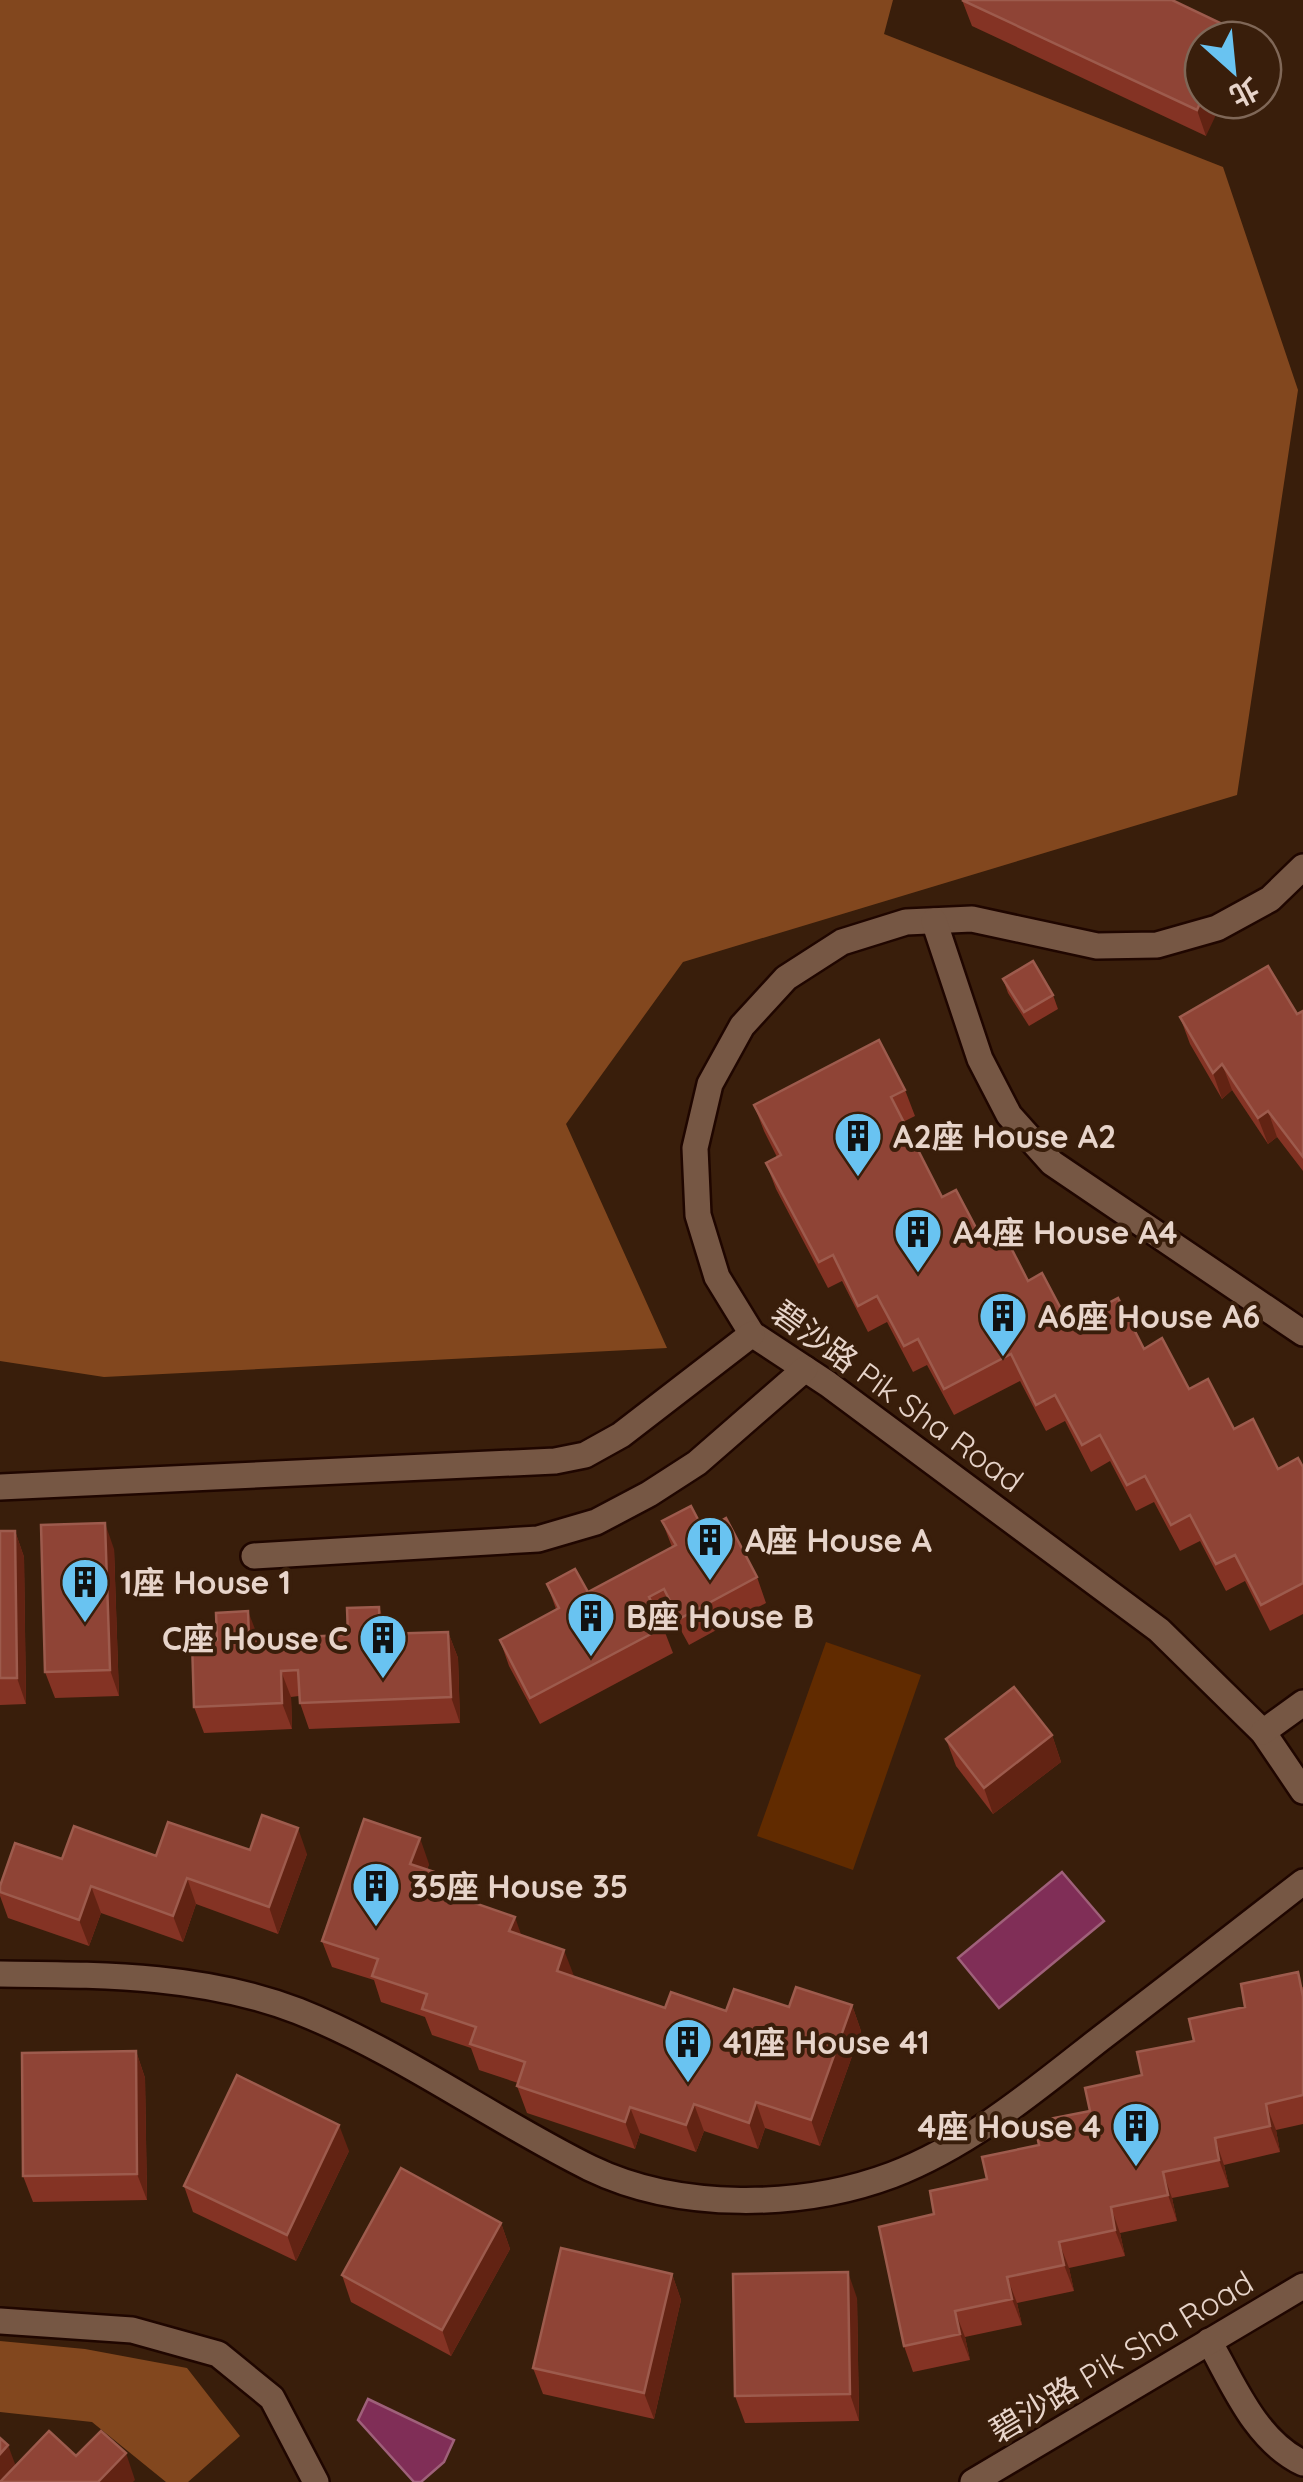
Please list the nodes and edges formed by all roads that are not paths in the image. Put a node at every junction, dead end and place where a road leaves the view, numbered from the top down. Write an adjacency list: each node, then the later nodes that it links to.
1 (1303, 867): 2 (street, 碧沙路 Pik Sha Road)
2 (934, 922): 3 (street); 4 (street, 碧沙路 Pik Sha Road)
3 (1303, 1332)
4 (752, 1334): 5 (street, 碧沙路 Pik Sha Road); 6 (street)
5 (805, 1369): 7 (street); 9 (street, 碧沙路 Pik Sha Road)
6 (0, 1487)
7 (254, 1556)
8 (1303, 1703): 9 (street)
9 (1262, 1732): 10 (street, 碧沙路 Pik Sha Road)
10 (1303, 1791)
11 (1303, 1882): 12 (street)
12 (0, 1974)
13 (1303, 2286): 15 (street, 碧沙路 Pik Sha Road)
14 (0, 2320): 17 (street)
15 (1208, 2341): 16 (street); 18 (street, 碧沙路 Pik Sha Road)
16 (1303, 2463)
17 (316, 2482)
18 (973, 2482)

